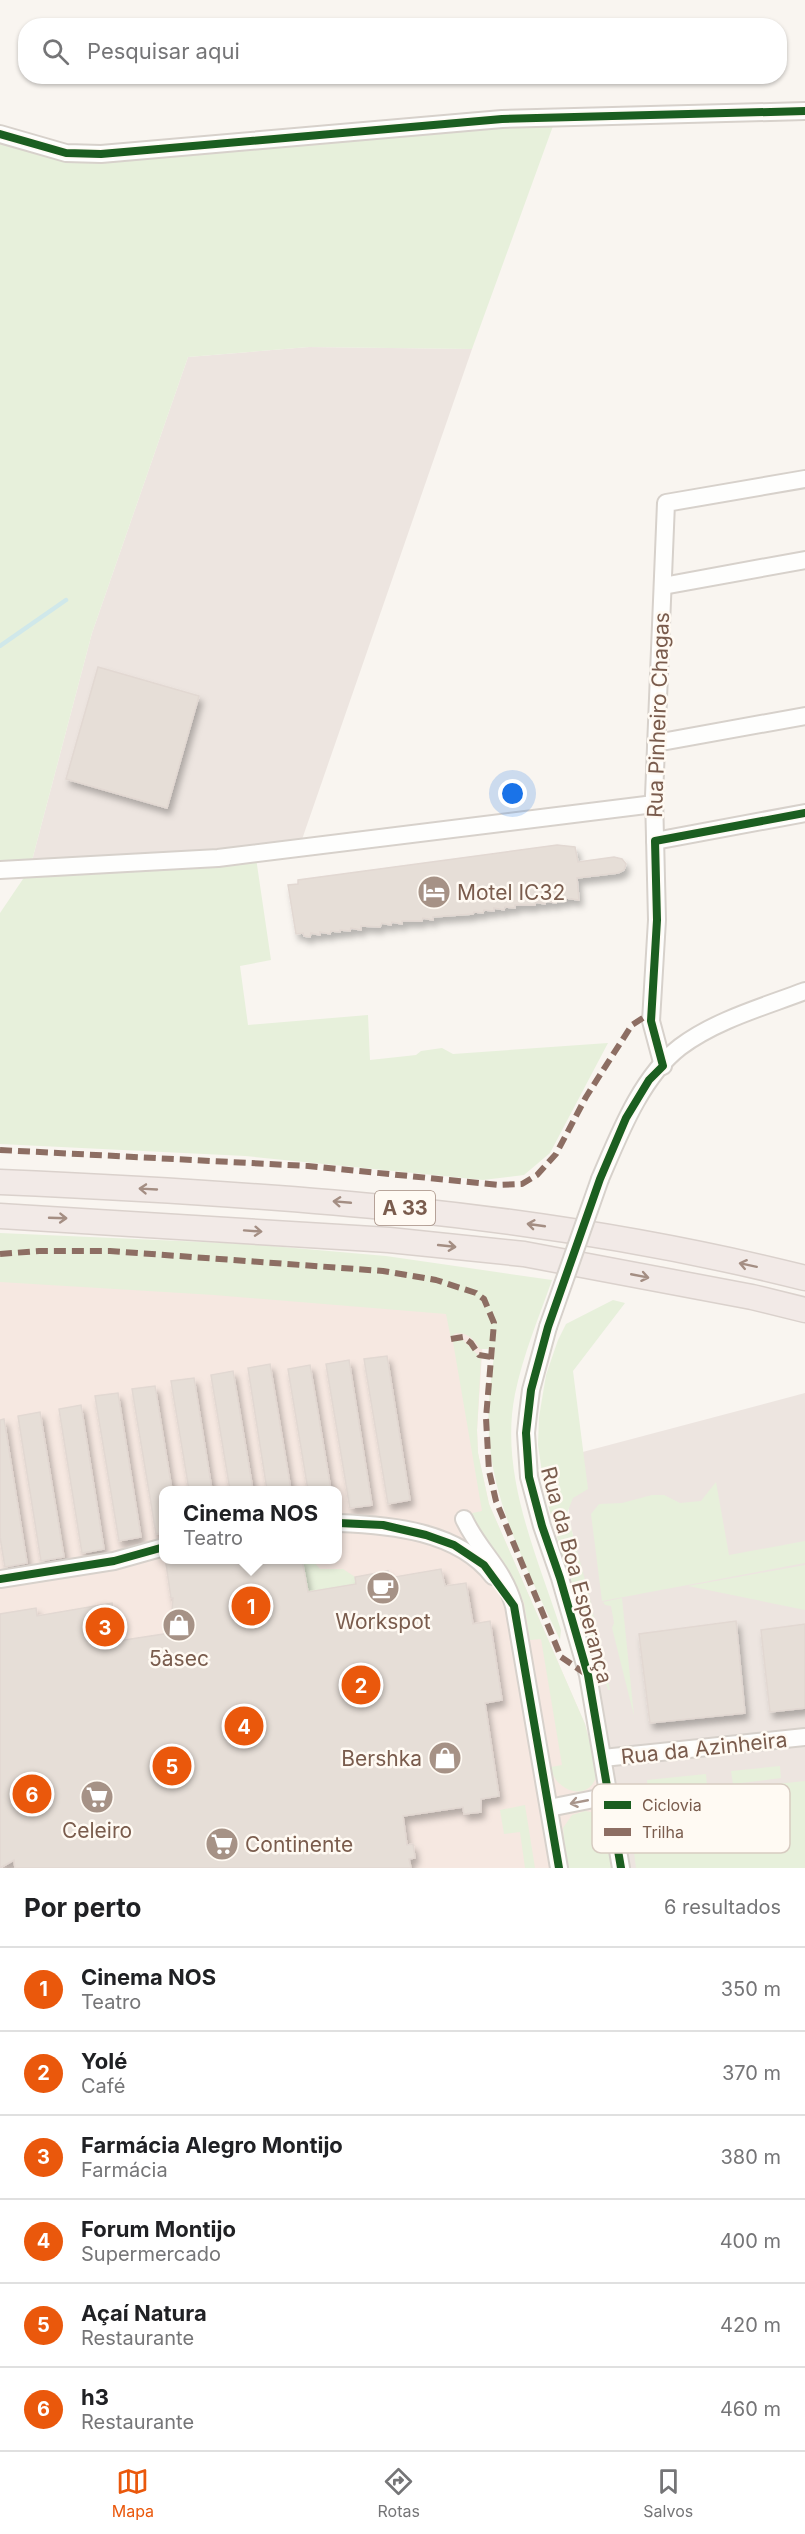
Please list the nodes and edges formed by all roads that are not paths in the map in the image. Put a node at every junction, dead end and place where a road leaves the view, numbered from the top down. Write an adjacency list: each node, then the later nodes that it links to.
1 (805, 111): 2 (street)
2 (0, 134)
3 (805, 479): 5 (street, Rua Pinheiro Chagas)
4 (805, 560): 5 (street)
5 (663, 586): 7 (street, Rua Pinheiro Chagas)
6 (805, 716): 7 (street)
7 (656, 743): 8 (street, Rua Pinheiro Chagas)
8 (654, 804): 10 (street, Rua Pinheiro Chagas); 11 (street)
9 (805, 813): 10 (street)
10 (655, 841): 13 (street, Rua Pinheiro Chagas)
11 (0, 870)
12 (805, 991): 13 (street, Rua da Boa Esperança)
13 (663, 1066): 24 (street, Rua da Boa Esperança, bridge)
14 (0, 1182): 16 (highway, A 33, one-way to 14)
15 (0, 1216): 17 (highway, A 33, one-way to 17)
16 (805, 1278)
17 (805, 1310)
18 (464, 1519): 22 (street)
19 (342, 1523): 22 (street)
20 (159, 1548): 21 (street)
21 (0, 1579)
22 (514, 1606): 27 (street)
23 (805, 1737): 24 (street, Rua da Azinheira)
24 (603, 1758): 25 (street, Rua da Boa Esperança)
25 (607, 1784)
26 (592, 1799): 27 (street, one-way to 27)
27 (549, 1808): 29 (street)
28 (618, 1853): 30 (street, Rua da Boa Esperança)
29 (559, 1868)
30 (621, 1868)

